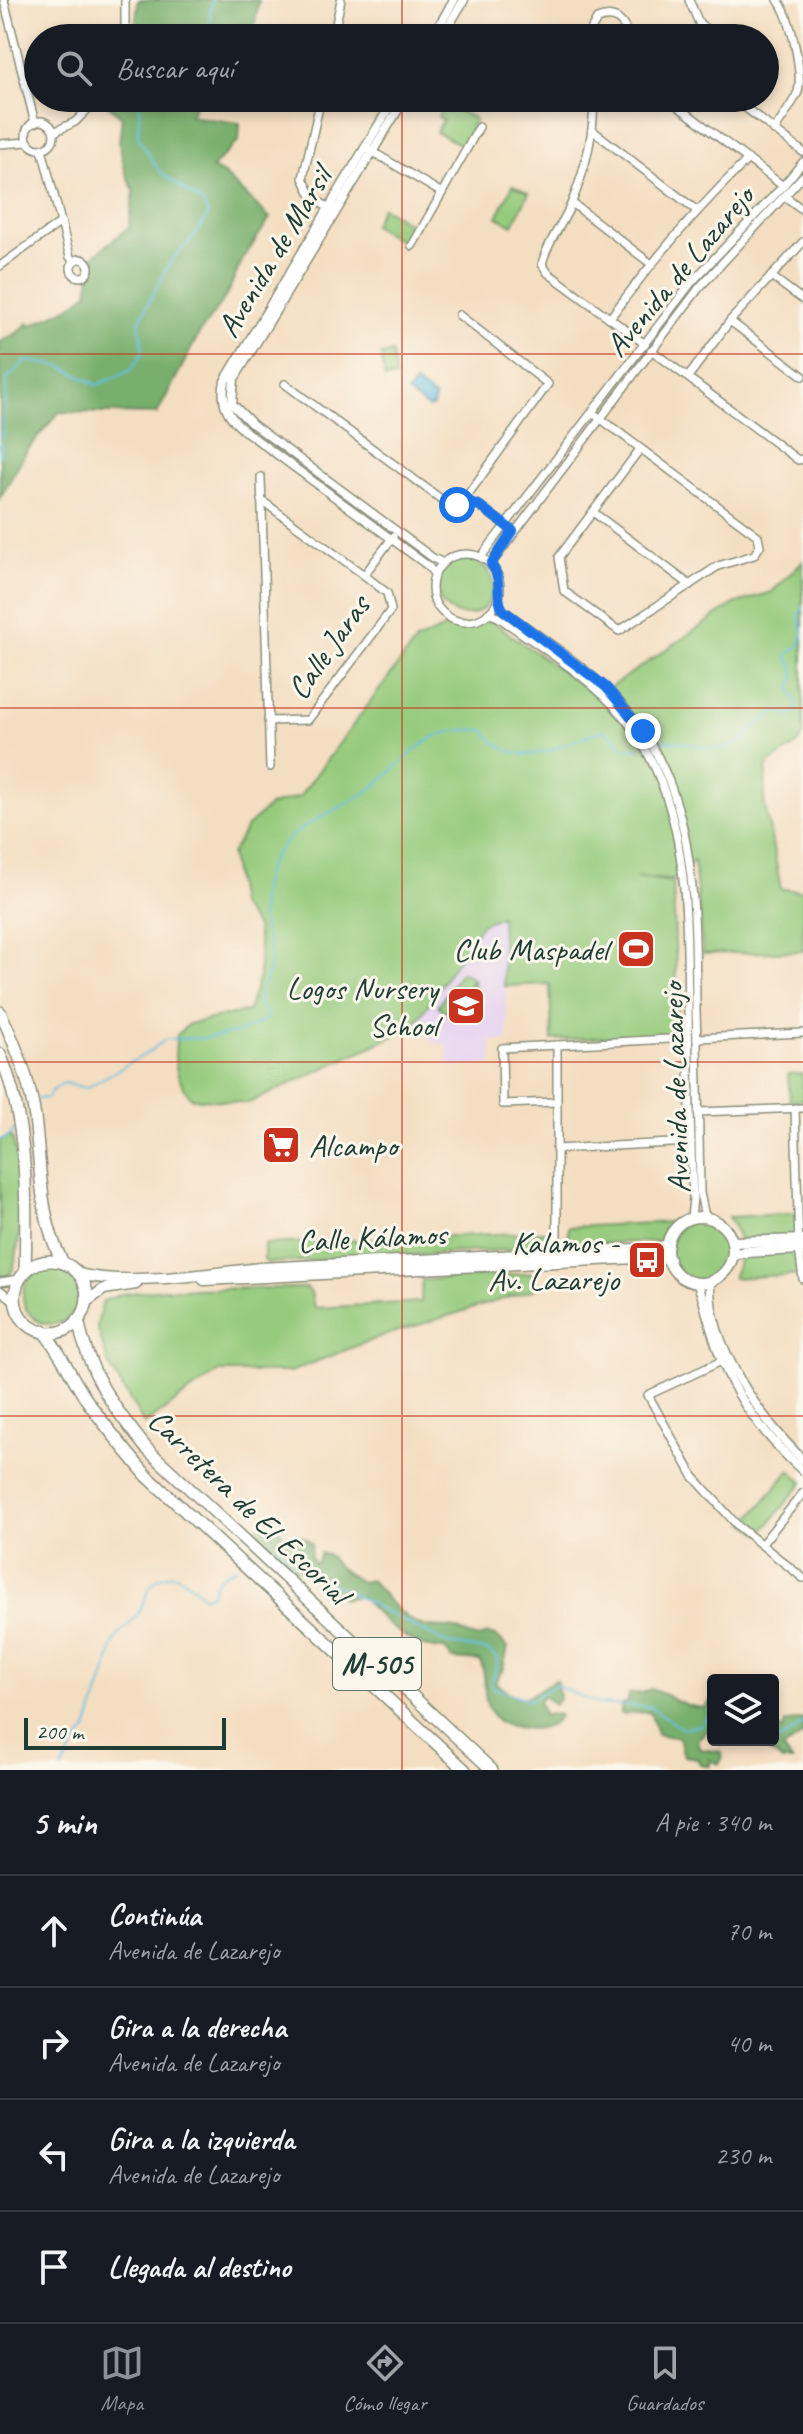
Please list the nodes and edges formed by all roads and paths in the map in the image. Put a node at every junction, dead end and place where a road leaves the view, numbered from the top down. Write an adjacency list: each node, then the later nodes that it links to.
1 (4, 0): 15 (street)
2 (125, 0): 8 (street)
3 (341, 0): 9 (street)
4 (454, 0): 10 (street)
5 (464, 0): 11 (street)
6 (689, 0): 14 (street)
7 (778, 0): 27 (street)
8 (125, 24)
9 (336, 24)
10 (440, 24)
11 (449, 24)
12 (594, 24): 13 (street)
13 (623, 24)
14 (700, 24)
15 (24, 79)
16 (32, 112): 24 (street)
17 (85, 112): 28 (street)
18 (318, 112): 41 (street)
19 (388, 112): 32 (street, Avenida de Marsil)
20 (395, 112): 32 (street, Avenida de Marsil)
21 (593, 112): 26 (street)
22 (686, 112): 34 (street)
23 (748, 112): 27 (street)
24 (35, 123): 28 (street); 29 (street)
25 (479, 127): 38 (street)
26 (592, 130): 40 (street); 42 (street)
27 (774, 131): 33 (street)
28 (54, 132): 31 (street)
29 (28, 142): 30 (street); 31 (street)
30 (0, 144)
31 (42, 149): 44 (street)
32 (369, 149): 38 (street); 41 (street, Avenida de Marsil)
33 (803, 152)
34 (748, 159): 37 (street); 42 (street)
35 (803, 162): 37 (street, Avenida de Lazarejo)
36 (803, 176): 39 (street, Avenida de Lazarejo)
37 (783, 186): 55 (street, Avenida de Lazarejo)
38 (442, 193): 46 (street)
39 (786, 197): 43 (street, Avenida de Lazarejo); 55 (street, Avenida de Lazarejo)
40 (572, 203): 48 (street); 53 (street)
41 (332, 210): 60 (street, Avenida de Marsil); 61 (street, Avenida de Marsil)
42 (696, 210): 48 (street)
43 (803, 210)
44 (61, 222): 47 (street); 49 (street)
45 (803, 242): 50 (street)
46 (412, 246)
47 (74, 261)
48 (650, 263): 53 (street)
49 (0, 266)
50 (771, 276): 51 (street); 54 (street)
51 (803, 300)
52 (459, 315): 66 (street)
53 (610, 318): 55 (street)
54 (730, 321): 56 (street); 57 (street)
55 (648, 347): 57 (street, Avenida de Lazarejo); 59 (street, Avenida de Lazarejo)
56 (803, 376)
57 (688, 377): 63 (street, Avenida de Lazarejo)
58 (285, 384): 66 (street)
59 (596, 416): 62 (street); 68 (street, Avenida de Lazarejo); 69 (street, Avenida de Lazarejo)
60 (251, 423): 70 (street)
61 (245, 431): 71 (street)
62 (640, 449): 67 (street); 77 (street)
63 (803, 459)
64 (261, 477): 65 (street, Calle Jaras)
65 (261, 500): 75 (street, Calle Jaras); 81 (street, Calle Jaras)
66 (464, 500): 68 (street)
67 (593, 512): 77 (street); 77 (street)
68 (506, 525): 69 (street); 72 (street, Avenida de Lazarejo)
69 (513, 531): 74 (street, Avenida de Lazarejo)
70 (397, 532): 71 (street, Calle Jaras); 73 (street)
71 (391, 540): 75 (street, Calle Jaras); 76 (street)
72 (481, 557): 73 (street); 74 (street)
73 (443, 563): 76 (street)
74 (491, 564): 78 (street)
75 (364, 575): 81 (street, Calle Jaras)
76 (435, 575): 79 (street)
77 (690, 585)
78 (497, 601): 79 (street); 80 (street, Avenida de Lazarejo)
79 (488, 613): 80 (street, Avenida de Lazarejo)
80 (603, 690): 85 (street, Avenida de Lazarejo)
81 (268, 721): 82 (street, Calle Jaras)
82 (270, 767)
83 (0, 1012): 101 (highway)
84 (803, 1033): 85 (street)
85 (693, 1038): 86 (street); 90 (street, Avenida de Lazarejo); 91 (street, Avenida de Lazarejo)
86 (557, 1045): 88 (street); 88 (street)
87 (0, 1054): 103 (highway)
88 (556, 1102): 92 (street)
89 (799, 1108): 90 (street); 97 (street)
90 (698, 1112): 93 (street, Avenida de Lazarejo)
91 (691, 1142): 92 (street); 94 (street, Avenida de Lazarejo)
92 (556, 1149): 98 (street)
93 (705, 1217): 94 (main road); 95 (main road)
94 (691, 1218): 96 (main road)
95 (732, 1242): 97 (main road); 99 (main road)
96 (668, 1245): 98 (main road, Calle Kálamos); 100 (main road)
97 (801, 1245): 99 (main road); 104 (street)
98 (557, 1253): 102 (main road, Calle Kálamos)
99 (733, 1255): 105 (main road)
100 (669, 1259): 107 (main road); 110 (main road, Calle Kálamos)
101 (63, 1263): 102 (highway); 103 (highway)
102 (79, 1274): 110 (highway)
103 (22, 1275): 106 (street); 109 (highway)
104 (803, 1279)
105 (710, 1281): 107 (main road); 113 (street)
106 (0, 1282)
107 (697, 1282): 113 (street)
108 (0, 1290): 109 (street)
109 (16, 1302): 112 (highway, M-505)
110 (86, 1302): 111 (highway)
111 (78, 1320): 112 (highway); 120 (highway, Carretera de El Escorial / M-505)
112 (43, 1331): 119 (highway, Carretera de El Escorial / M-505)
113 (726, 1359): 114 (street); 115 (street); 117 (street)
114 (803, 1460)
115 (803, 1471)
116 (803, 1493): 117 (street)
117 (761, 1545): 118 (street)
118 (803, 1578)
119 (465, 1770)
120 (492, 1770)

